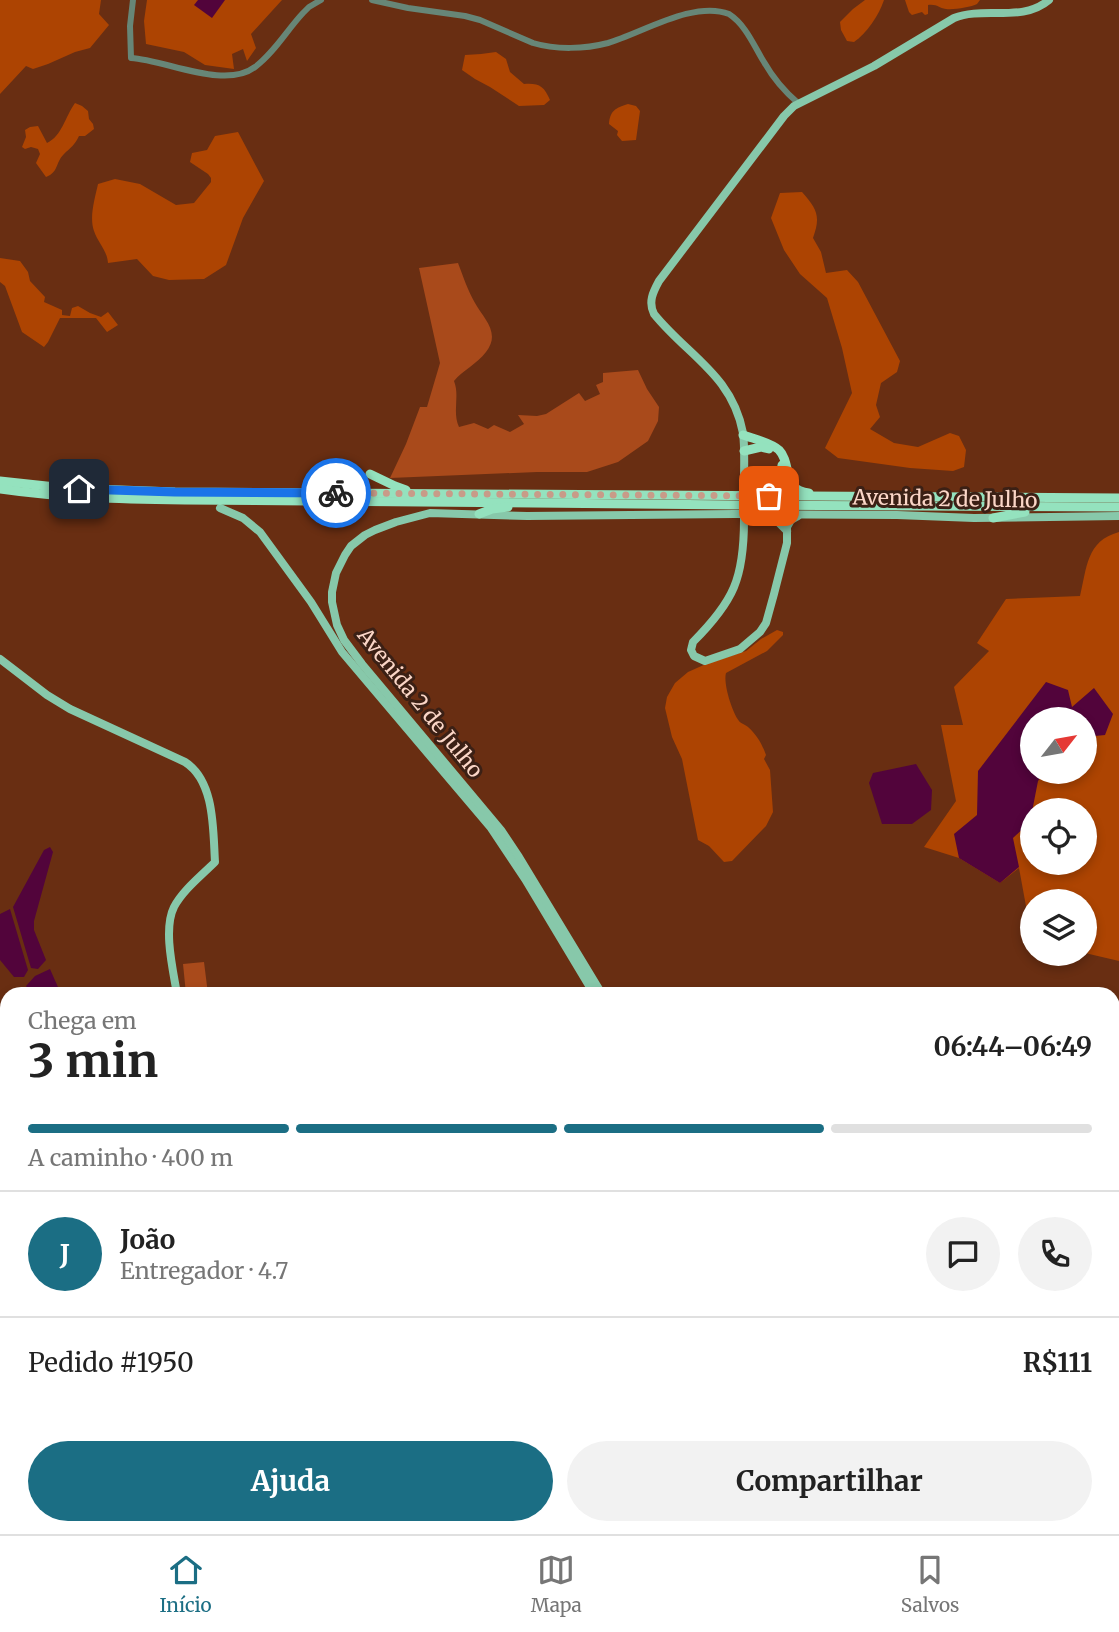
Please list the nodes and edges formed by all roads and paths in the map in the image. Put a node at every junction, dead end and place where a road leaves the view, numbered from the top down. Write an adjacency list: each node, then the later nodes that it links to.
1 (133, 0): 2 (street)
2 (321, 0)
3 (372, 0): 5 (street)
4 (1049, 0): 5 (main road)
5 (798, 103): 6 (main road)
6 (743, 435): 7 (main road); 10 (highway)
7 (744, 451): 12 (highway); 27 (main road, bridge)
8 (370, 474): 13 (highway)
9 (0, 481): 13 (highway)
10 (797, 488): 12 (highway); 15 (highway)
11 (0, 489): 17 (highway)
12 (770, 489): 14 (highway)
13 (429, 494): 14 (highway)
14 (720, 496): 15 (highway)
15 (842, 497): 16 (highway)
16 (1119, 498)
17 (109, 499): 18 (highway); 21 (highway)
18 (538, 503): 19 (highway); 22 (highway)
19 (1092, 507): 20 (highway); 26 (highway)
20 (1119, 507)
21 (220, 508): 30 (main road, Avenida 2 de Julho)
22 (479, 514): 23 (main road, Avenida 2 de Julho); 31 (main road, Avenida 2 de Julho)
23 (765, 514): 24 (main road, Avenida 2 de Julho); 27 (main road)
24 (799, 515): 26 (main road, Avenida 2 de Julho); 27 (main road)
25 (1119, 516): 26 (main road, Avenida 2 de Julho)
26 (993, 518)
27 (787, 531)
28 (0, 659): 29 (main road)
29 (176, 987)
30 (590, 987)
31 (598, 987)

